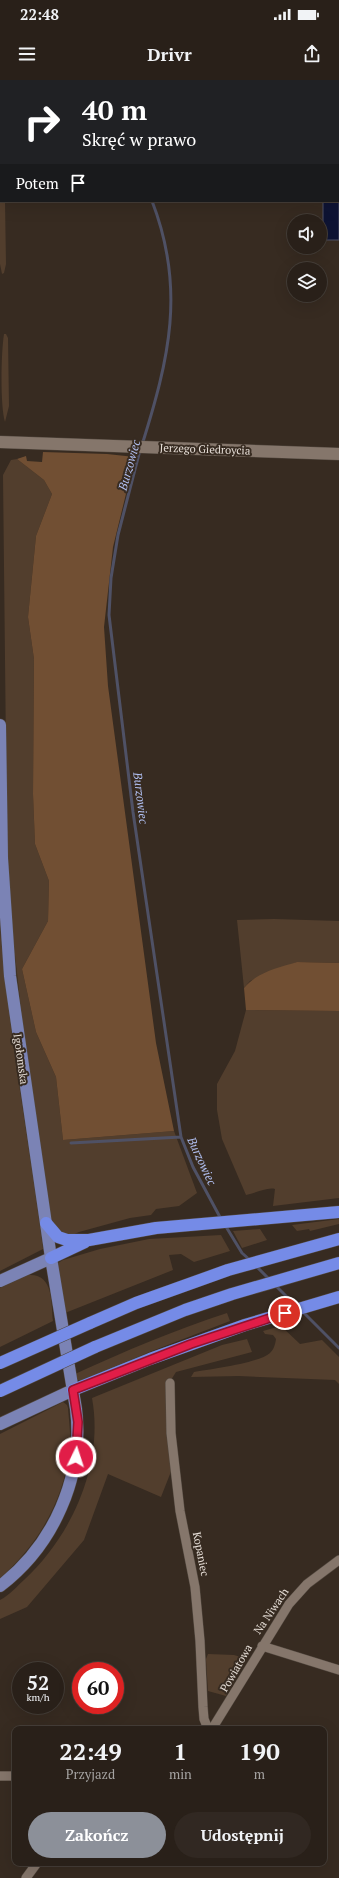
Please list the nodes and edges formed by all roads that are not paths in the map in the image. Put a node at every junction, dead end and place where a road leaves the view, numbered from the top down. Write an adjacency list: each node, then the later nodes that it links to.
1 (0, 442): 2 (street, Jerzego Giedroycia)
2 (339, 454)
3 (0, 725): 5 (main road, Igołomska)
4 (339, 1212): 7 (highway)
5 (46, 1223): 7 (highway); 8 (main road, Igołomska)
6 (339, 1239): 12 (highway, bridge)
7 (89, 1240): 8 (highway)
8 (51, 1258): 10 (main road); 14 (main road, Igołomska)
9 (338, 1264): 15 (highway, bridge)
10 (0, 1281)
11 (339, 1297): 14 (highway)
12 (0, 1363)
13 (170, 1383): 21 (street, Kopaniec)
14 (73, 1390): 16 (main road); 18 (main road, Igołomska)
15 (0, 1391)
16 (0, 1424)
17 (339, 1560): 19 (street, Na Niwach)
18 (0, 1586)
19 (262, 1646): 20 (street, Powiatowa); 22 (street, Powiatowa)
20 (339, 1670)
21 (207, 1726)
22 (214, 1726)
23 (0, 1776): 24 (street)
24 (12, 1776)
25 (35, 1866): 26 (street)
26 (26, 1878)

